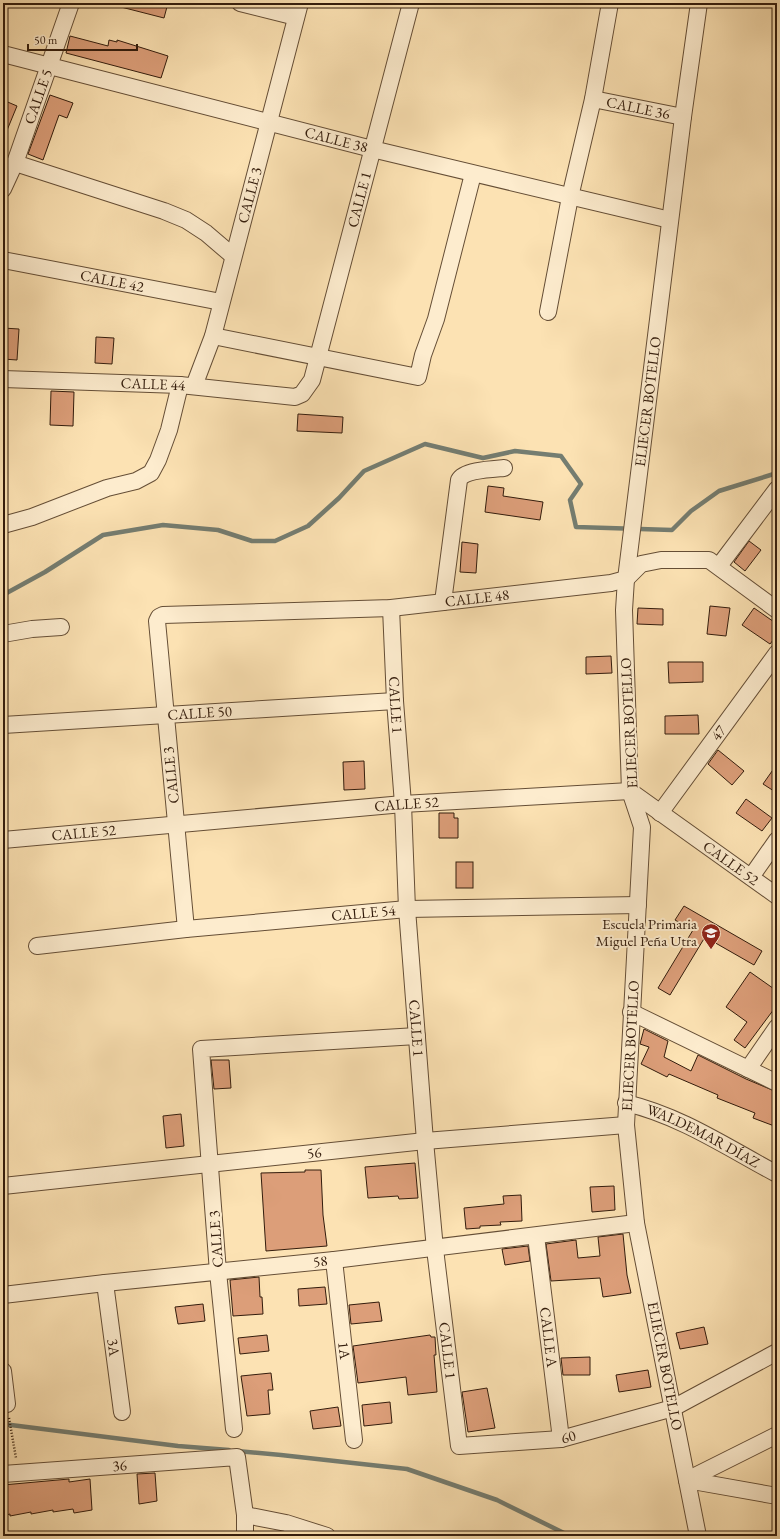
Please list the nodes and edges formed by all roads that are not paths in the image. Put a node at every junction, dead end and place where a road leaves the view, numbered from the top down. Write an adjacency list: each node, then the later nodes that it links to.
1 (71, 3): 8 (street, CALLE 5)
2 (240, 3): 6 (street)
3 (411, 3): 12 (street, CALLE 1)
4 (610, 3): 9 (street)
5 (699, 3): 10 (street, ELIECER BOTELLO)
6 (298, 10): 11 (street, CALLE 3)
7 (3, 54): 8 (street, CALLE 38)
8 (50, 66): 11 (street, CALLE 38); 13 (street, CALLE 5)
9 (593, 99): 10 (street, CALLE 36); 16 (street)
10 (683, 117): 17 (street, ELIECER BOTELLO)
11 (268, 122): 12 (street, CALLE 38); 18 (street, CALLE 3)
12 (372, 149): 14 (street, CALLE 38); 23 (street, CALLE 1)
13 (15, 163): 15 (street, CALLE 5); 18 (street)
14 (473, 174): 16 (street, CALLE 38); 23 (street)
15 (3, 189)
16 (570, 197): 17 (street, CALLE 38); 21 (street)
17 (670, 220): 31 (street, ELIECER BOTELLO)
18 (233, 256): 20 (street, CALLE 3)
19 (3, 260): 20 (street, CALLE 42)
20 (221, 302): 22 (street, CALLE 3)
21 (548, 312)
22 (213, 336): 23 (street); 25 (street, CALLE 3)
23 (318, 357): 26 (street, CALLE 1)
24 (3, 379): 25 (street, CALLE 44)
25 (187, 386): 26 (street, CALLE 44); 29 (street, CALLE 3)
26 (302, 394)
27 (504, 468): 32 (street)
28 (777, 489): 30 (street)
29 (3, 525)
30 (719, 566): 31 (street); 34 (street)
31 (626, 579): 32 (street, CALLE 48); 42 (street, ELIECER BOTELLO)
32 (443, 602): 33 (street, CALLE 48)
33 (390, 608): 35 (street, CALLE 48); 39 (street, CALLE 1)
34 (777, 610)
35 (157, 621): 40 (street, CALLE 3)
36 (61, 627): 37 (street)
37 (3, 634)
38 (777, 653): 44 (street, 47)
39 (395, 701): 40 (street, CALLE 50); 43 (street, CALLE 1)
40 (165, 715): 41 (street, CALLE 50); 45 (street, CALLE 3)
41 (3, 725)
42 (630, 791): 43 (street, CALLE 52); 44 (street, CALLE 52); 50 (street, ELIECER BOTELLO)
43 (403, 804): 45 (street, CALLE 52); 51 (street, CALLE 1)
44 (660, 812): 48 (street, CALLE 52)
45 (176, 824): 46 (street, CALLE 52); 52 (street, CALLE 3)
46 (3, 840)
47 (777, 840): 48 (street)
48 (751, 877): 49 (street, CALLE 52)
49 (777, 896)
50 (638, 905): 51 (street, CALLE 54); 54 (street, ELIECER BOTELLO)
51 (407, 909): 52 (street, CALLE 54); 56 (street, CALLE 1)
52 (186, 929): 53 (street, CALLE 54)
53 (37, 946)
54 (632, 1012): 57 (street); 59 (street, ELIECER BOTELLO)
55 (777, 1027): 57 (street)
56 (417, 1036): 61 (street, CALLE 1); 62 (street, CALLE 3)
57 (748, 1069): 58 (street)
58 (777, 1083)
59 (626, 1103): 60 (street, ELIECER BOTELLO); 63 (street, WALDEMAR DÍAZ)
60 (626, 1125): 61 (street, 56); 65 (street, ELIECER BOTELLO)
61 (425, 1141): 62 (street, 56); 67 (street, CALLE 1)
62 (210, 1164): 64 (street, 56); 69 (street, CALLE 3)
63 (777, 1174)
64 (3, 1186)
65 (636, 1223): 66 (street, 58); 75 (street, ELIECER BOTELLO)
66 (536, 1236): 67 (street, 58); 79 (street, CALLE A)
67 (435, 1249): 68 (street, 58); 81 (street, CALLE 1)
68 (334, 1260): 69 (street, 58); 80 (street, 1A)
69 (218, 1272): 70 (street, 58); 77 (street, CALLE 3)
70 (105, 1283): 71 (street, 58); 76 (street, 3A)
71 (3, 1295)
72 (777, 1352): 75 (street, 60)
73 (3, 1370): 74 (street)
74 (7, 1404)
75 (673, 1408): 79 (street, 60); 83 (street, ELIECER BOTELLO)
76 (122, 1412)
77 (234, 1429)
78 (777, 1436): 83 (street)
79 (561, 1439): 81 (street, 60)
80 (354, 1440)
81 (459, 1446)
82 (11, 1473): 85 (street, 36)
83 (687, 1480): 84 (street); 88 (street, ELIECER BOTELLO)
84 (777, 1496)
85 (245, 1515): 86 (street); 87 (street)
86 (245, 1536)
87 (327, 1536)
88 (698, 1536)

